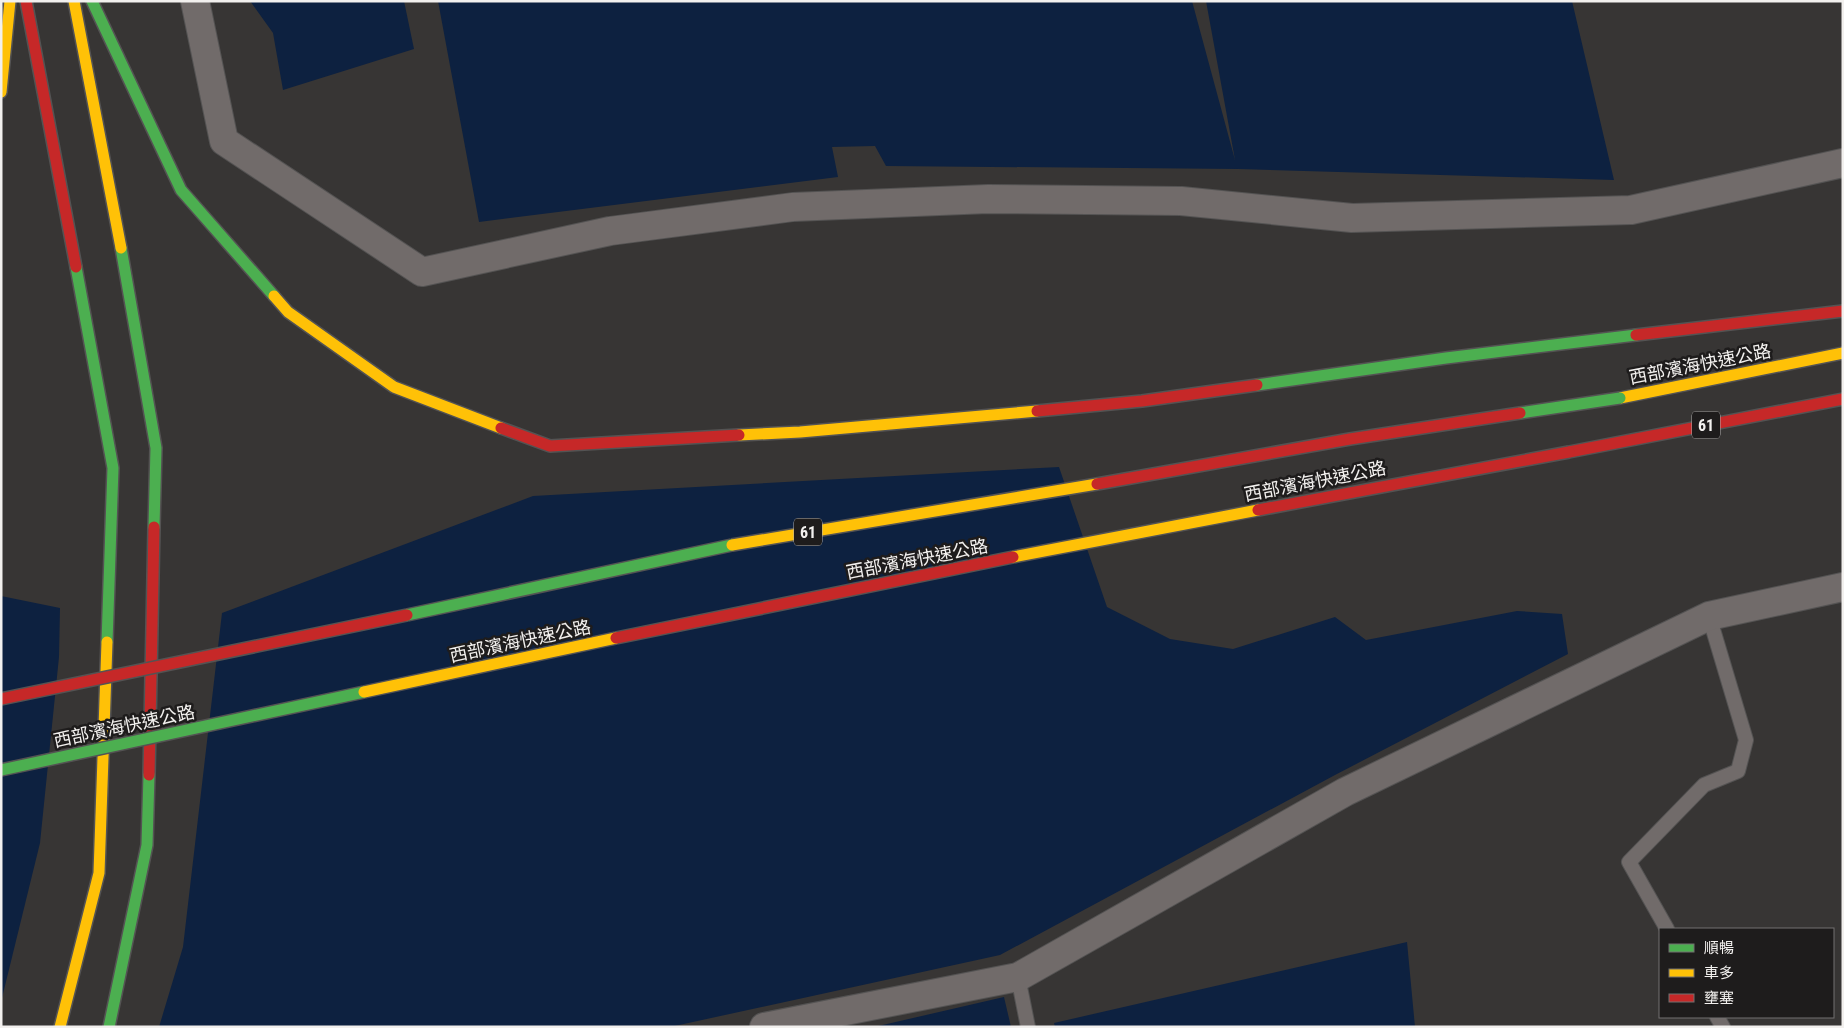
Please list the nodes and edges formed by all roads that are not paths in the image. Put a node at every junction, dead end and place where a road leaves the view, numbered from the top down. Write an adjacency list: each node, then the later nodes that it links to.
1 (10, 1): 6 (highway)
2 (26, 1): 17 (highway)
3 (74, 1): 18 (highway)
4 (92, 1): 8 (highway)
5 (195, 1): 7 (street)
6 (1, 92)
7 (1843, 163)
8 (1843, 311)
9 (1843, 353): 13 (highway, 西部濱海快速公路 / 61, bridge)
10 (1843, 399): 14 (highway, 西部濱海快速公路 / 61, bridge)
11 (1843, 587): 12 (street)
12 (1709, 616): 15 (lane); 16 (street)
13 (1, 699)
14 (1, 770)
15 (1666, 928)
16 (1018, 977): 19 (street); 20 (lane)
17 (60, 1027)
18 (109, 1027)
19 (764, 1027)
20 (1028, 1027)

